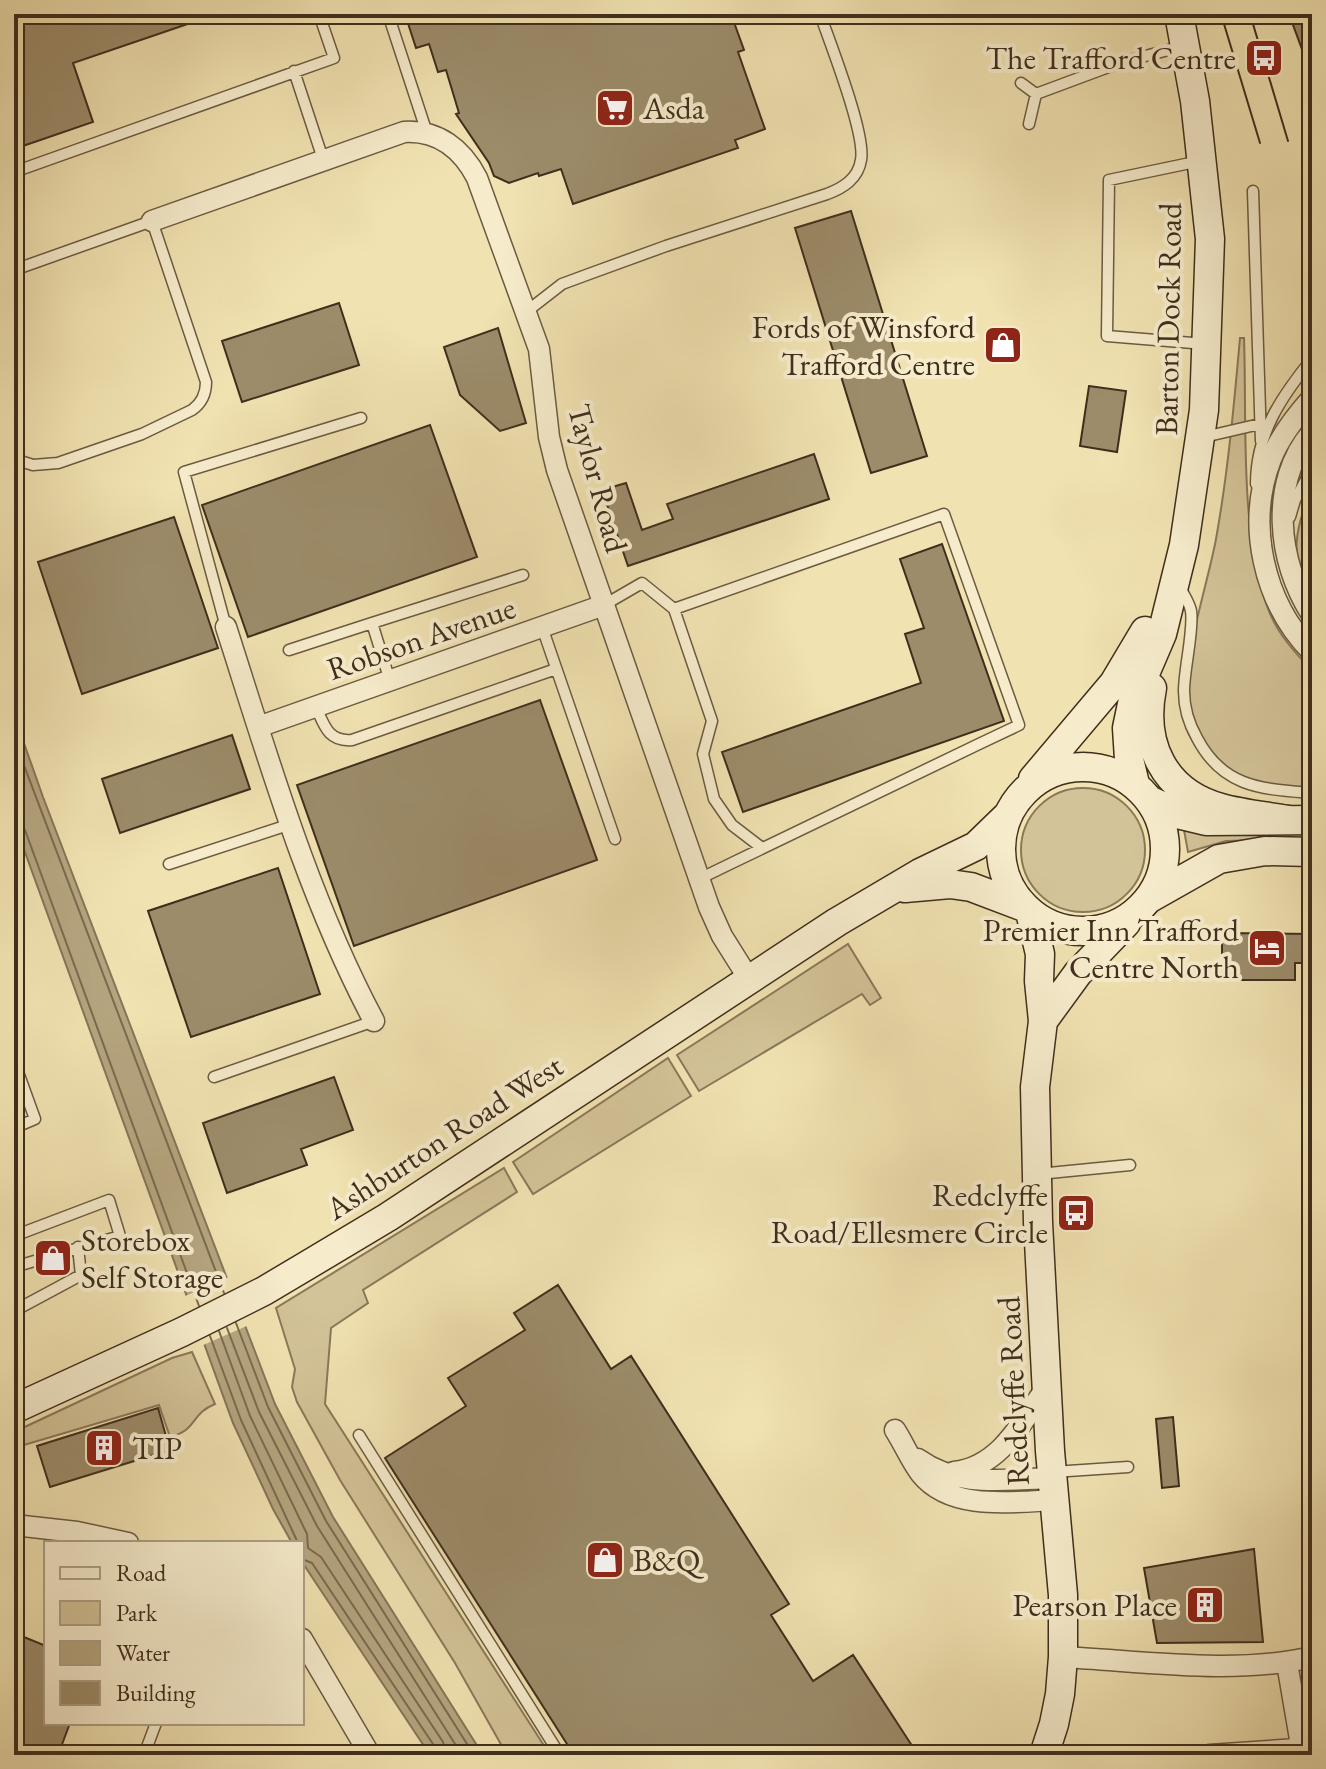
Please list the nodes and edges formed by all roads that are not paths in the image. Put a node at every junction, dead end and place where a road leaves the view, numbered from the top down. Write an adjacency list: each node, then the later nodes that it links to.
1 (319, 14): 6 (lane)
2 (388, 14): 10 (lane)
3 (820, 14): 17 (lane)
4 (1179, 14): 5 (main road, Barton Dock Road)
5 (1186, 45): 8 (lane); 12 (main road, Barton Dock Road)
6 (294, 71): 11 (lane); 13 (lane)
7 (1021, 83): 8 (lane)
8 (1036, 94): 9 (lane)
9 (1029, 124)
10 (427, 133): 11 (street); 17 (street, Taylor Road)
11 (323, 159): 15 (street)
12 (1202, 160): 18 (main road, Barton Dock Road); 18 (lane)
13 (14, 172)
14 (1253, 191): 22 (lane)
15 (152, 221): 16 (lane); 26 (lane)
16 (14, 270)
17 (526, 312): 32 (street, Taylor Road)
18 (1207, 344): 24 (main road, Barton Dock Road)
19 (1312, 359): 25 (lane)
20 (1312, 398): 28 (street)
21 (361, 418): 36 (lane)
22 (1260, 424): 24 (lane); 25 (lane)
23 (1312, 432): 29 (street)
24 (1201, 438): 31 (main road, Barton Dock Road)
25 (1261, 441): 28 (lane)
26 (14, 459)
27 (1312, 468): 29 (lane)
28 (1258, 510): 40 (street)
29 (1285, 535): 34 (street)
30 (523, 575): 35 (lane)
31 (1175, 576): 38 (main road, Barton Dock Road); 46 (lane); 47 (main road, Barton Dock Road)
32 (604, 605): 33 (lane); 37 (street, Robson Avenue); 54 (street, Taylor Road)
33 (674, 609): 51 (lane); 51 (lane)
34 (1312, 615)
35 (372, 623): 39 (lane); 42 (lane)
36 (226, 627): 44 (street)
37 (542, 627): 41 (lane); 42 (street, Robson Avenue)
38 (1162, 634): 45 (main road, Barton Dock Road); 48 (main road)
39 (289, 650)
40 (1312, 652)
41 (556, 669): 43 (lane); 50 (lane)
42 (390, 681): 43 (street, Robson Avenue)
43 (316, 707): 44 (street, Robson Avenue)
44 (258, 727): 49 (street)
45 (1143, 793): 47 (main road); 48 (main road); 56 (main road)
46 (1312, 793)
47 (1015, 804): 55 (main road, Ashburton Road West); 57 (main road)
48 (1300, 820)
49 (291, 824): 53 (lane); 59 (street)
50 (615, 839)
51 (762, 848): 54 (lane)
52 (1312, 852): 56 (main road)
53 (169, 864)
54 (699, 879): 58 (street, Taylor Road)
55 (893, 889): 57 (main road, Ashburton Road West); 58 (main road, Ashburton Road West)
56 (1144, 905): 57 (main road); 60 (main road, Redclyffe Road)
57 (1027, 910): 60 (main road, Redclyffe Road)
58 (749, 979): 71 (main road, Ashburton Road West)
59 (374, 1021): 62 (lane)
60 (1043, 1021): 65 (main road, Redclyffe Road)
61 (14, 1061): 63 (lane)
62 (214, 1077)
63 (14, 1128)
64 (1130, 1165): 65 (lane)
65 (1037, 1174): 70 (main road, Redclyffe Road)
66 (14, 1236): 67 (lane)
67 (78, 1247): 68 (lane); 69 (lane)
68 (14, 1267)
69 (14, 1311)
70 (1046, 1388): 76 (street); 77 (main road, Redclyffe Road)
71 (14, 1409)
72 (895, 1430): 74 (street)
73 (359, 1435): 87 (lane)
74 (909, 1451): 76 (street); 77 (street)
75 (1128, 1467): 77 (lane)
76 (938, 1472): 77 (street)
77 (1052, 1483): 81 (main road, Redclyffe Road)
78 (14, 1525): 79 (street)
79 (119, 1541)
80 (304, 1642): 86 (street)
81 (1063, 1657): 83 (street); 88 (main road, Redclyffe Road)
82 (1312, 1657): 83 (street)
83 (1287, 1663): 89 (street)
84 (155, 1725): 85 (lane)
85 (144, 1755)
86 (370, 1755)
87 (560, 1755)
88 (1044, 1755)
89 (1210, 1755)

